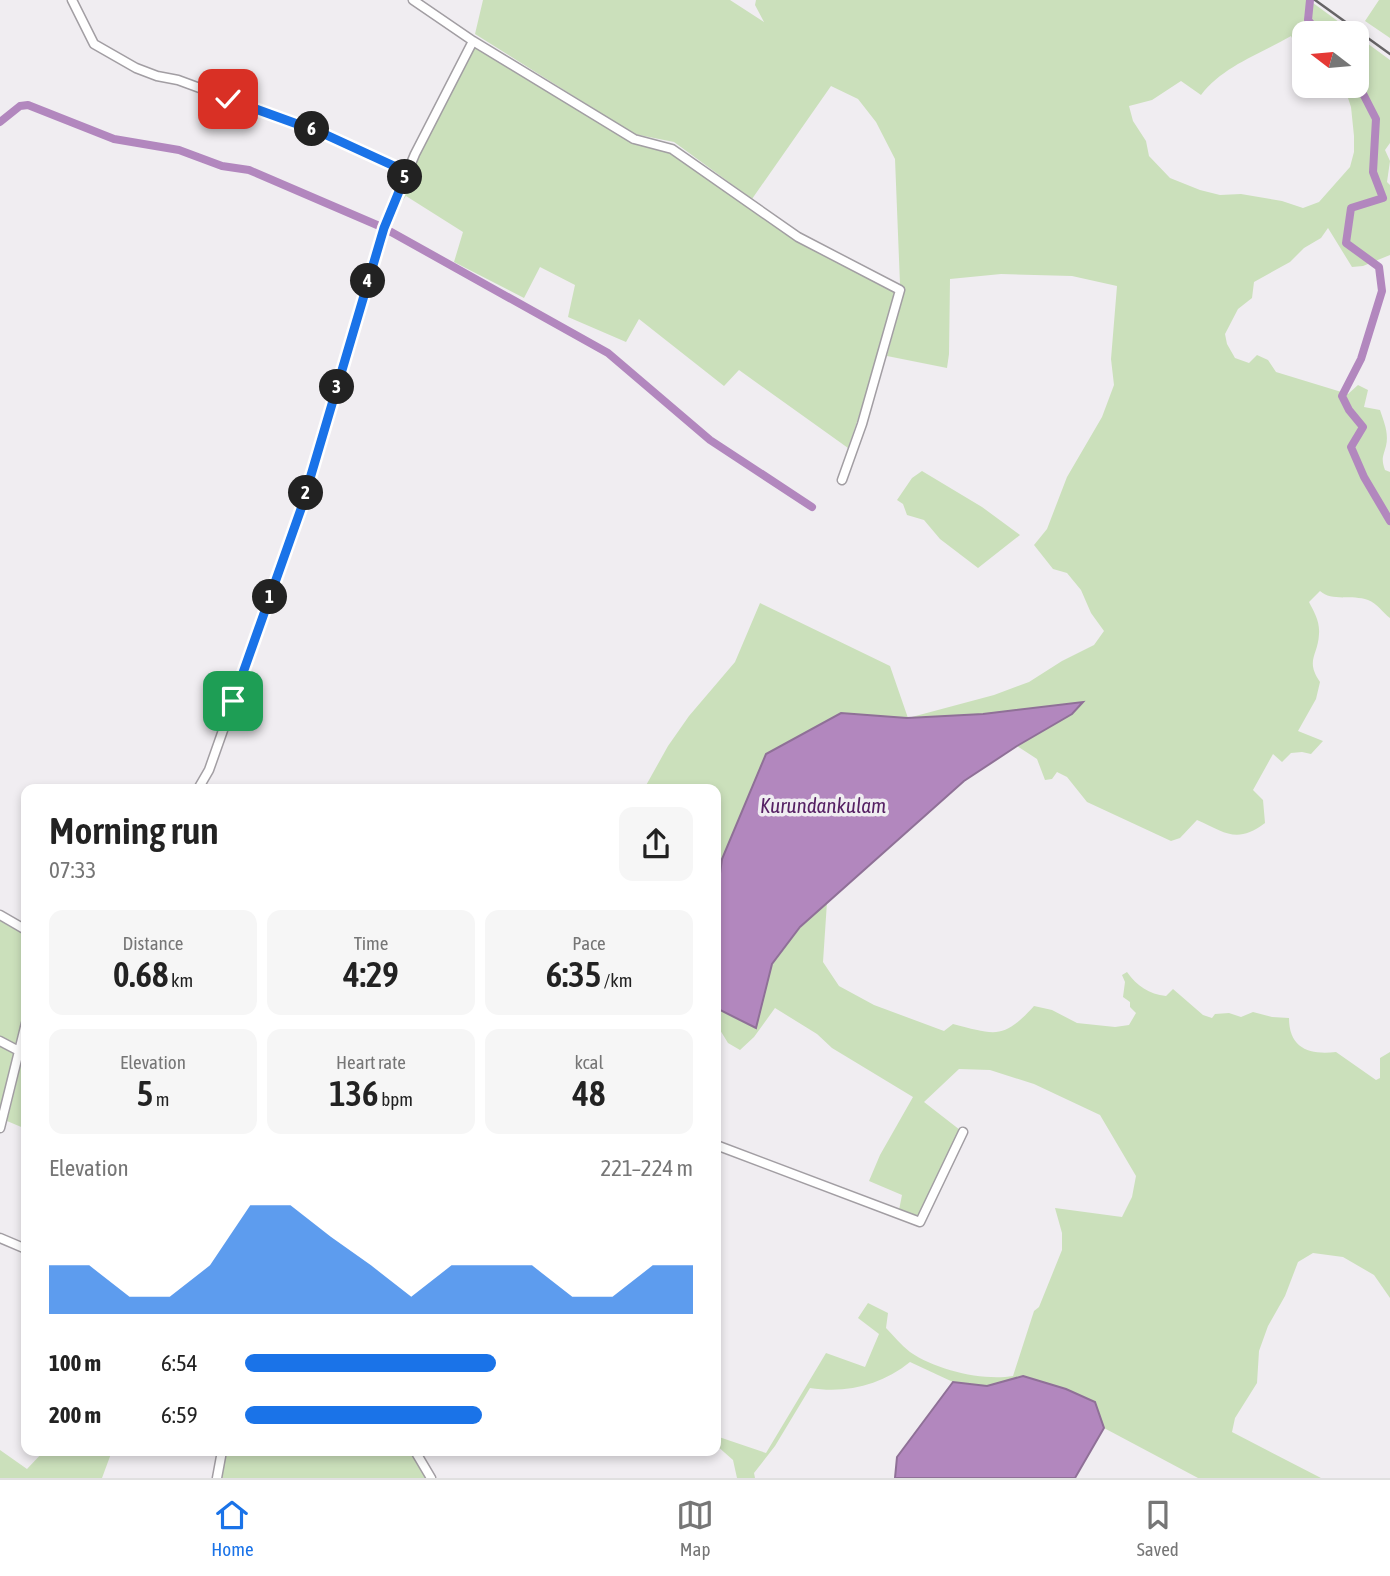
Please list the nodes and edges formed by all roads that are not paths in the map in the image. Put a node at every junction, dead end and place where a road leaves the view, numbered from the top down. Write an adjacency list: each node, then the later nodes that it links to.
1 (72, 0): 4 (street)
2 (413, 0): 3 (street)
3 (473, 41): 4 (street); 5 (street)
4 (407, 172): 6 (street)
5 (842, 480)
6 (201, 784)
7 (0, 915): 8 (street)
8 (21, 927)
9 (0, 1041): 11 (street)
10 (21, 1043): 11 (street)
11 (19, 1051): 12 (street)
12 (3, 1099): 13 (street)
13 (0, 1128)
14 (963, 1132): 15 (street)
15 (721, 1147)
16 (0, 1238): 17 (street)
17 (21, 1247)
18 (221, 1456): 20 (street)
19 (418, 1456): 21 (street)
20 (217, 1478)
21 (431, 1478)

